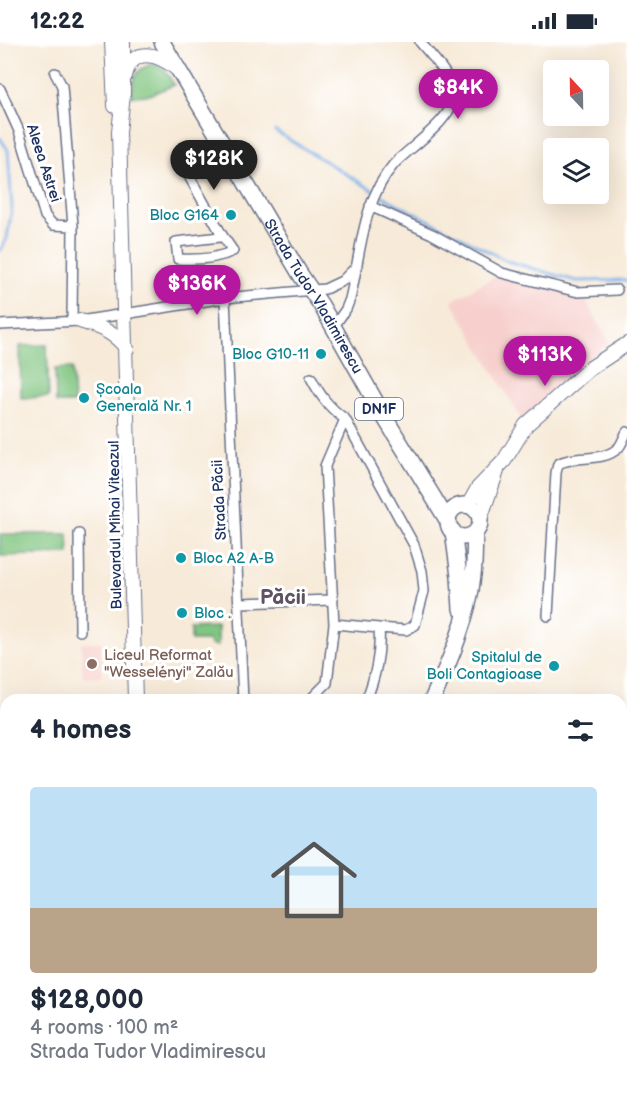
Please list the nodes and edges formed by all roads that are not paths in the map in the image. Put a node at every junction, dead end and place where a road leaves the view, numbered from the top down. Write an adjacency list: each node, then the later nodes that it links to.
1 (112, 42): 9 (main road, Bulevardul Mihai Viteazul)
2 (123, 42): 7 (main road, Bulevardul Mihai Viteazul)
3 (162, 42): 5 (main road, Strada Tudor Vladimirescu / DN1F)
4 (420, 42): 11 (street)
5 (178, 69): 7 (main road); 10 (main road, Strada Tudor Vladimirescu / DN1F)
6 (55, 73): 12 (street, Aleea Astrei)
7 (123, 81): 9 (main road, Bulevardul Mihai Viteazul)
8 (0, 89): 12 (street, Aleea Astrei)
9 (119, 132): 18 (main road, Bulevardul Mihai Viteazul)
10 (223, 145): 13 (street); 15 (main road, Strada Tudor Vladimirescu / DN1F)
11 (372, 202): 14 (street); 16 (street)
12 (73, 226): 19 (street, Aleea Astrei)
13 (222, 235): 13 (street)
14 (357, 266): 15 (street); 21 (street)
15 (311, 290): 17 (street); 21 (main road, Strada Tudor Vladimirescu / DN1F)
16 (617, 290)
17 (225, 298): 18 (street); 34 (street, Strada Păcii)
18 (126, 314): 19 (street); 23 (main road, Bulevardul Mihai Viteazul)
19 (76, 321): 20 (street); 23 (main road)
20 (0, 325)
21 (334, 326): 28 (main road, Strada Tudor Vladimirescu / DN1F)
22 (627, 344): 27 (main road)
23 (127, 349): 40 (main road, Bulevardul Mihai Viteazul)
24 (311, 378): 25 (street)
25 (345, 419): 33 (street); 37 (street)
26 (627, 432): 35 (street)
27 (498, 469): 29 (main road); 30 (main road)
28 (429, 489): 29 (main road); 31 (main road, Strada Tudor Vladimirescu / DN1F)
29 (465, 506): 30 (main road); 31 (main road)
30 (477, 526): 31 (main road); 39 (main road, Strada Tudor Vladimirescu / DN1F)
31 (451, 527): 39 (main road, Strada Tudor Vladimirescu / DN1F)
32 (79, 534): 38 (street)
33 (333, 600): 34 (street); 36 (street)
34 (239, 603): 41 (street, Strada Păcii)
35 (548, 616)
36 (334, 624): 37 (street); 42 (street)
37 (379, 628): 43 (street)
38 (80, 631)
39 (459, 631): 44 (main road, Strada Tudor Vladimirescu / DN1F)
40 (135, 694)
41 (243, 694)
42 (316, 694)
43 (369, 694)
44 (434, 694)

